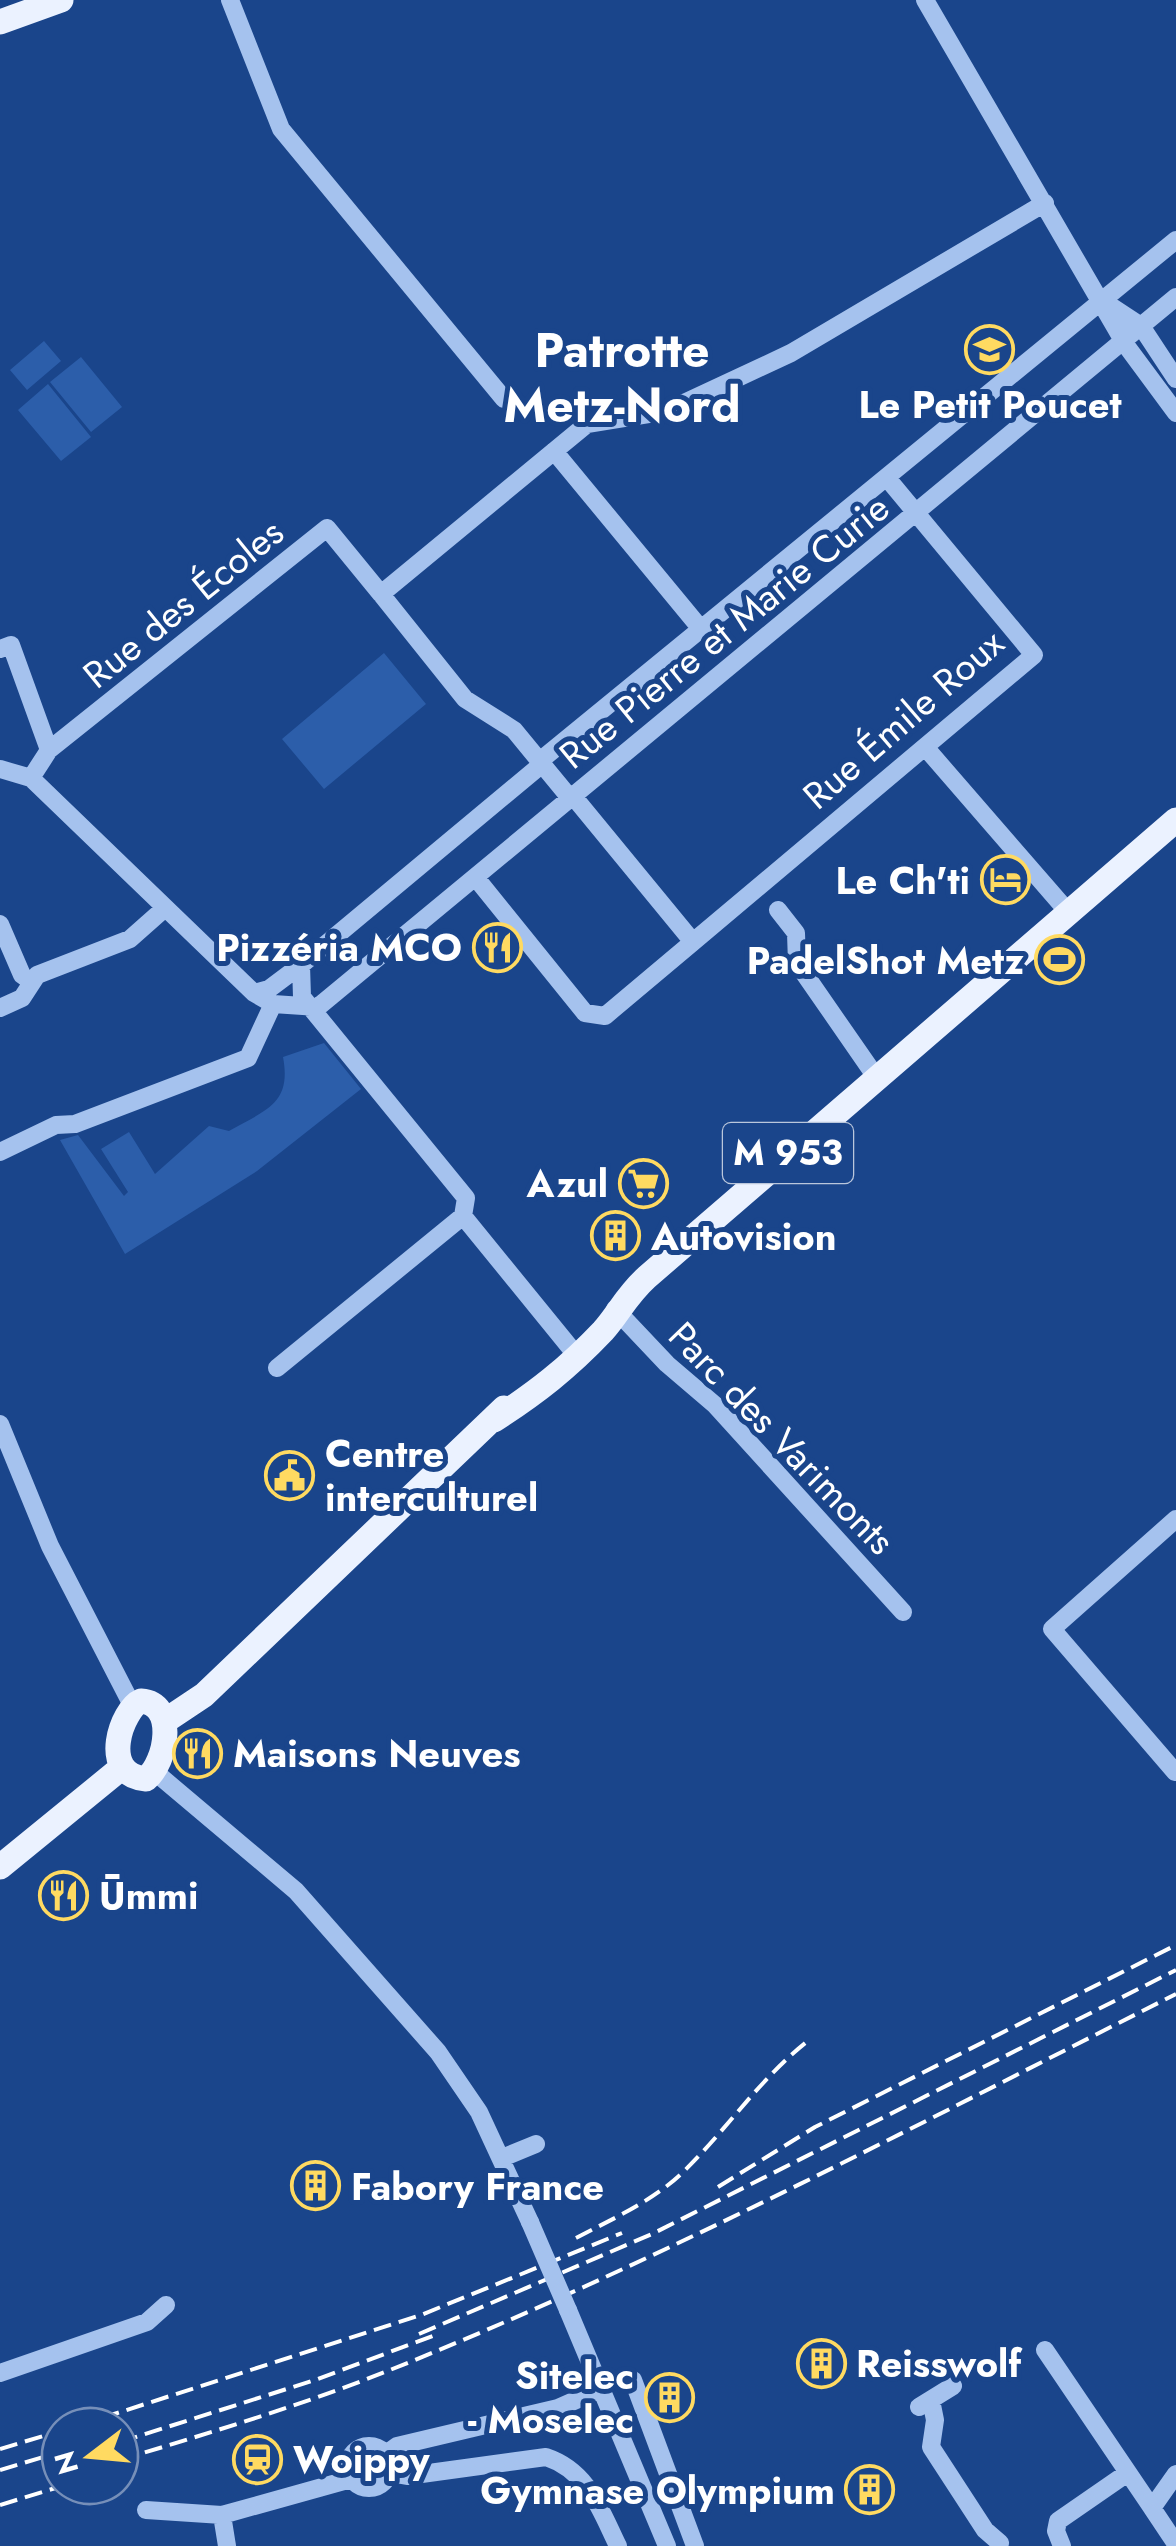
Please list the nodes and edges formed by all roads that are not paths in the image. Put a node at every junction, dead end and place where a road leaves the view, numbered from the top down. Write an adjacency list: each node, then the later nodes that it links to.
1 (61, 0): 4 (main road)
2 (230, 0): 13 (street)
3 (925, 0): 5 (street)
4 (0, 22)
5 (1045, 203): 9 (street); 15 (street)
6 (1169, 245): 7 (street, Rue Pierre et Marie Curie); 9 (street, Rue Pierre et Marie Curie)
7 (1176, 267)
8 (1176, 297): 10 (street, Rue Pierre et Marie Curie)
9 (1102, 300): 10 (street); 11 (street); 16 (street, Rue Pierre et Marie Curie)
10 (1141, 326): 11 (street, Rue Pierre et Marie Curie); 12 (street)
11 (1124, 344): 14 (street); 17 (street, Rue Pierre et Marie Curie)
12 (1176, 379)
13 (504, 399)
14 (1176, 413)
15 (554, 451): 18 (street); 19 (street)
16 (887, 478): 17 (street, Rue Émile Roux); 19 (street, Rue Pierre et Marie Curie)
17 (917, 514): 21 (street, Rue Émile Roux); 26 (street, Rue Pierre et Marie Curie)
18 (381, 594): 22 (street, Rue des Écoles); 23 (street)
19 (700, 628): 23 (street, Rue Pierre et Marie Curie)
20 (0, 649): 22 (street)
21 (926, 747): 31 (street); 33 (street, Rue Émile Roux)
22 (49, 750): 25 (street, Rue des Écoles)
23 (541, 762): 26 (street); 34 (street, Rue Pierre et Marie Curie)
24 (0, 770): 25 (street)
25 (31, 778): 29 (street)
26 (572, 797): 28 (street, Rue Pierre et Marie Curie); 33 (street)
27 (1176, 820): 31 (main road, M 953)
28 (476, 878): 33 (street, Rue Émile Roux); 39 (street, Rue Pierre et Marie Curie)
29 (165, 908): 35 (street); 36 (street)
30 (778, 910): 40 (street)
31 (1069, 913): 40 (main road, M 953)
32 (0, 924): 35 (street)
33 (693, 942)
34 (301, 965): 36 (street, Rue Pierre et Marie Curie); 39 (street)
35 (32, 982): 38 (street)
36 (254, 994): 37 (street)
37 (273, 1004): 39 (street); 41 (street)
38 (0, 1008)
39 (310, 1009): 42 (street)
40 (876, 1077): 43 (main road, M 953)
41 (0, 1152)
42 (464, 1216): 44 (street); 45 (street)
43 (615, 1309): 44 (main road, M 953); 48 (street, Parc des Varimonts)
44 (572, 1350): 50 (main road, M 953)
45 (278, 1368)
46 (0, 1424): 49 (street)
47 (1176, 1518): 53 (street)
48 (903, 1612)
49 (132, 1705): 50 (main road); 51 (main road)
50 (165, 1720): 52 (main road)
51 (120, 1769): 52 (main road); 54 (main road)
52 (155, 1772): 56 (street)
53 (1175, 1772)
54 (0, 1866)
55 (536, 2144): 56 (street)
56 (502, 2158): 62 (street, bridge)
57 (166, 2305): 59 (street)
58 (1045, 2350): 64 (street)
59 (0, 2373)
60 (633, 2380): 75 (street)
61 (953, 2386): 70 (street)
62 (601, 2389): 63 (street); 74 (street)
63 (388, 2463): 66 (street); 66 (street); 73 (street)
64 (1126, 2474): 67 (street); 76 (street)
65 (1176, 2474): 67 (street)
66 (351, 2479): 69 (street)
67 (1152, 2508): 71 (street)
68 (146, 2510): 69 (street)
69 (222, 2515): 72 (street)
70 (1000, 2543)
71 (1176, 2544)
72 (227, 2546)
73 (618, 2546)
74 (667, 2546)
75 (695, 2546)
76 (1062, 2546)

